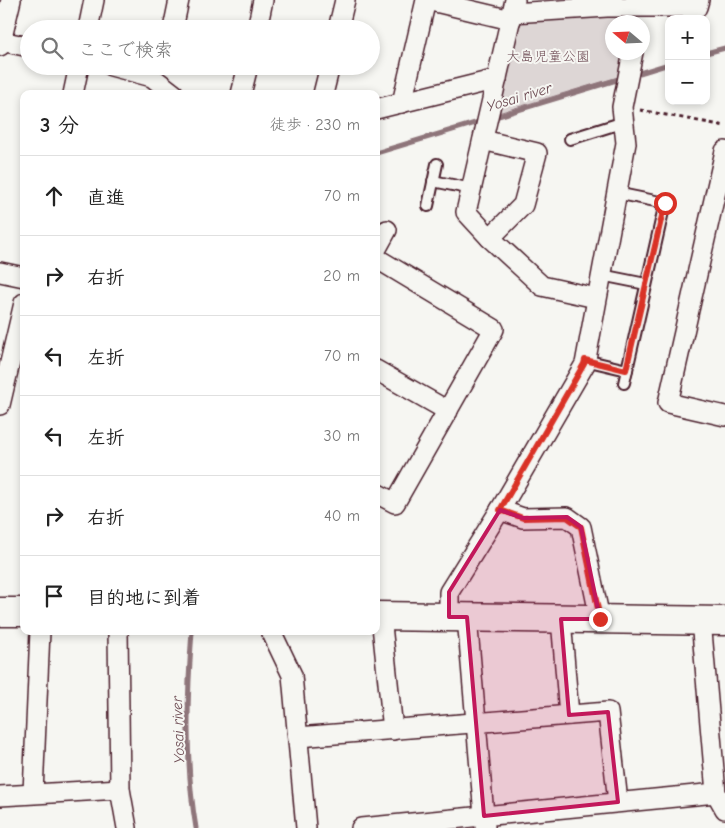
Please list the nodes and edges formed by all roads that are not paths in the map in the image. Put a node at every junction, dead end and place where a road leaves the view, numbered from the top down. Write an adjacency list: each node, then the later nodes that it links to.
1 (11, 0): 15 (street)
2 (94, 0): 11 (street)
3 (180, 0): 12 (street)
4 (264, 0): 13 (street)
5 (345, 0): 14 (street)
6 (427, 0): 9 (street); 27 (street)
7 (699, 0): 10 (street)
8 (608, 4): 9 (street); 10 (street)
9 (513, 11): 22 (street)
10 (641, 15)
11 (90, 20)
12 (175, 20)
13 (259, 20)
14 (340, 20)
15 (1, 43): 16 (street)
16 (20, 46)
17 (631, 60): 29 (street)
18 (77, 75): 24 (street)
19 (145, 75): 23 (street)
20 (246, 75): 25 (street)
21 (328, 75): 26 (street)
22 (497, 79): 27 (street); 30 (street)
23 (164, 84)
24 (73, 90)
25 (242, 90)
26 (324, 90)
27 (402, 103): 28 (street)
28 (380, 108)
29 (623, 114): 31 (lane); 37 (street)
30 (486, 126): 35 (street); 40 (street)
31 (570, 139)
32 (725, 151): 36 (street)
33 (437, 164): 34 (lane)
34 (433, 181): 35 (lane); 38 (lane)
35 (472, 189): 40 (street)
36 (721, 189): 55 (street)
37 (616, 193): 44 (street); 46 (lane)
38 (428, 206)
39 (387, 230): 41 (street)
40 (490, 238): 47 (street)
41 (380, 243)
42 (380, 260): 54 (street)
43 (0, 272): 45 (street)
44 (601, 275): 46 (lane); 47 (street)
45 (20, 276)
46 (646, 284): 50 (lane)
47 (596, 298): 49 (street)
48 (20, 320): 53 (street)
49 (585, 360): 50 (lane); 57 (street)
50 (626, 370): 52 (lane)
51 (380, 372): 54 (street)
52 (624, 383)
53 (0, 405)
54 (448, 410): 56 (street)
55 (725, 416)
56 (380, 495)
57 (500, 510): 61 (street); 63 (street)
58 (0, 612): 59 (street)
59 (20, 612)
60 (380, 616): 61 (street)
61 (458, 617): 62 (street); 70 (street)
62 (561, 619): 63 (street); 69 (street)
63 (600, 619): 64 (street)
64 (713, 620): 73 (street)
65 (380, 624): 71 (street)
66 (40, 635): 76 (street)
67 (118, 635): 74 (street)
68 (273, 635): 72 (street)
69 (569, 715): 70 (street); 78 (street)
70 (476, 723): 71 (street); 80 (street)
71 (393, 730): 72 (street)
72 (298, 737): 82 (street)
73 (719, 763): 75 (street)
74 (120, 788): 76 (street); 81 (street)
75 (716, 792): 78 (street); 79 (street)
76 (33, 793): 77 (street)
77 (0, 796)
78 (618, 802): 80 (street)
79 (725, 809)
80 (484, 822): 83 (street)
81 (127, 828)
82 (306, 828)
83 (361, 828)

